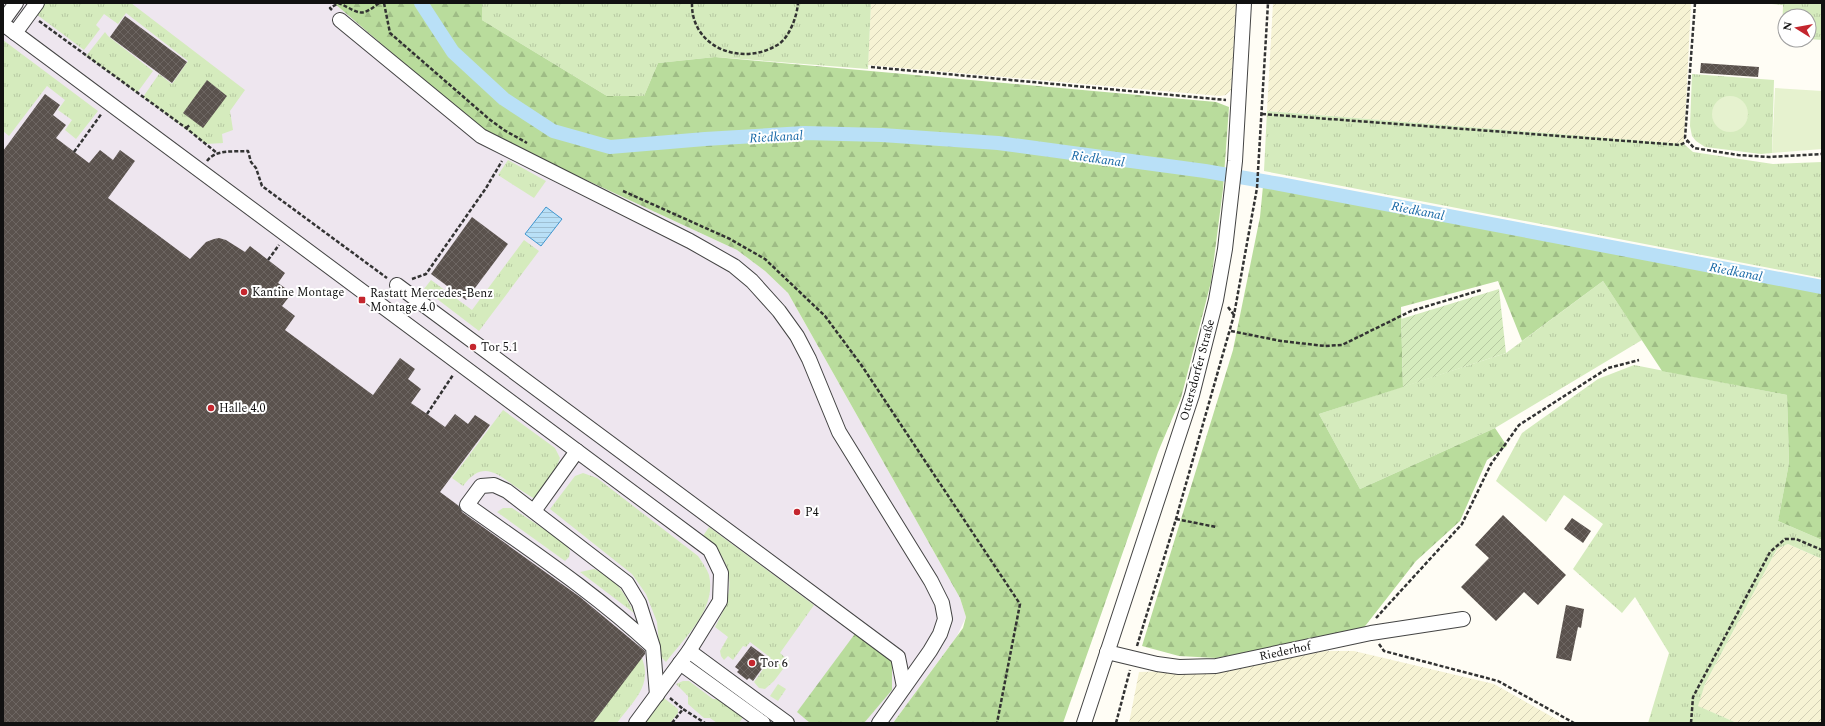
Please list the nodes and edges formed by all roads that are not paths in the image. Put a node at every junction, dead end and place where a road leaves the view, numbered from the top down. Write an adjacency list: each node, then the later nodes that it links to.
1 (16, 3): 5 (street)
2 (1244, 3): 13 (street, Ottersdorfer Straße)
3 (33, 8): 6 (street)
4 (340, 20): 15 (street)
5 (3, 22): 6 (street)
6 (15, 33): 8 (street)
7 (397, 285): 15 (street)
8 (577, 450): 9 (street); 12 (street)
9 (534, 511): 11 (street); 11 (street)
10 (1463, 619): 13 (street, Riederhof)
11 (653, 647): 16 (street)
12 (690, 651): 14 (street); 17 (street)
13 (1107, 652): 22 (street, Ottersdorfer Straße)
14 (680, 663): 16 (street); 17 (street)
15 (904, 687): 21 (street)
16 (657, 695): 18 (street)
17 (745, 700): 19 (street); 20 (street)
18 (636, 723)
19 (763, 723)
20 (788, 723)
21 (879, 723)
22 (1084, 723)

